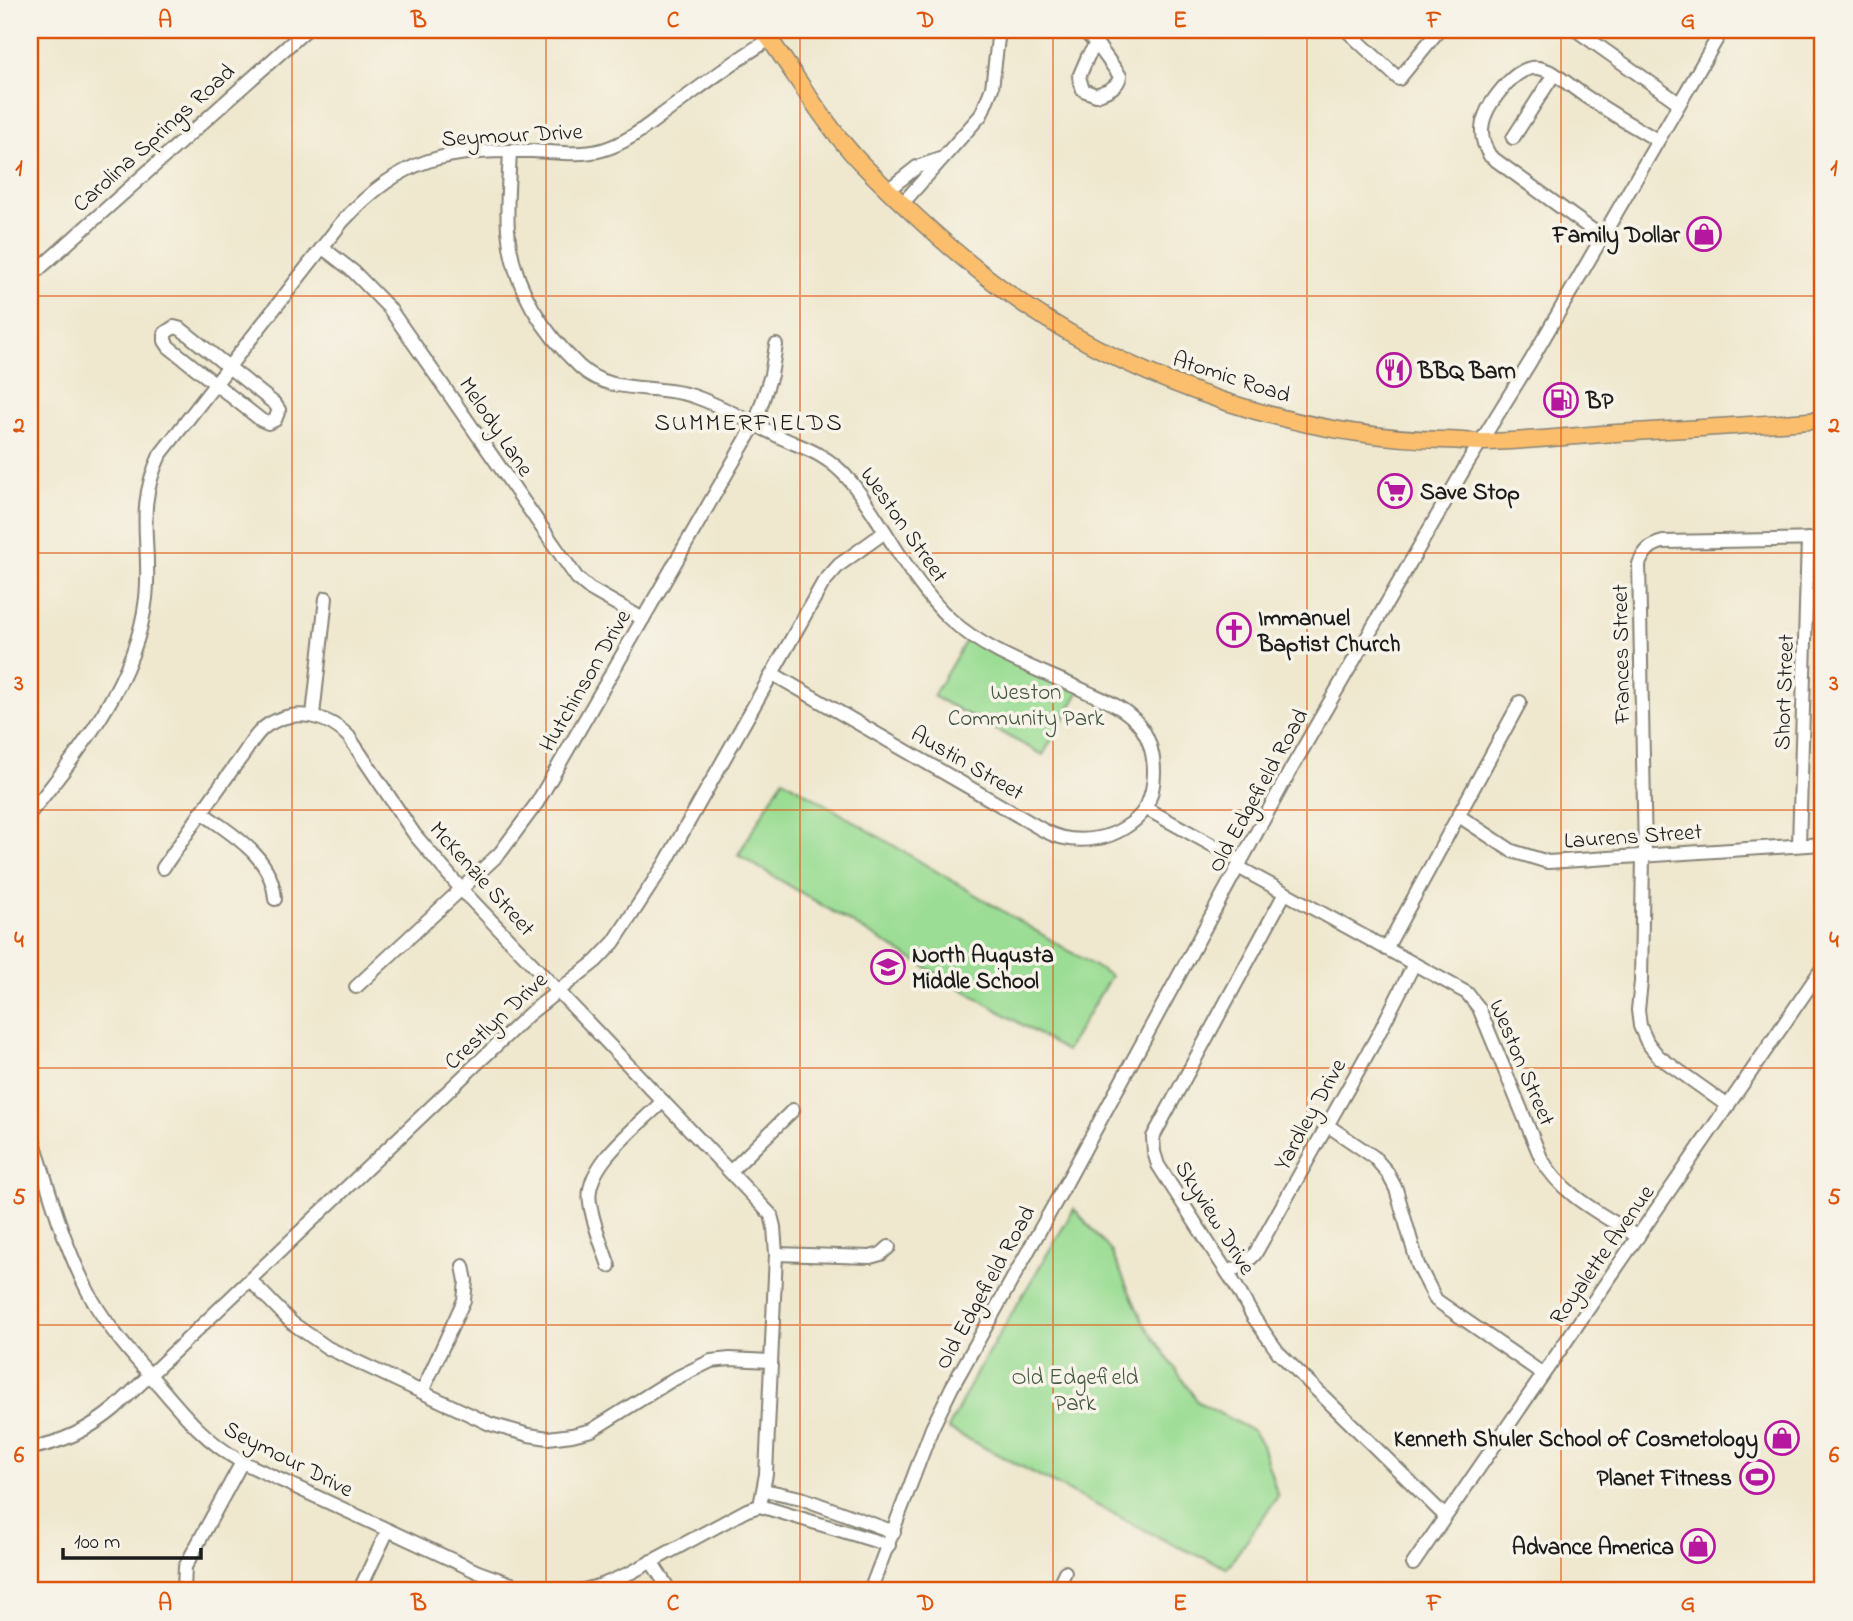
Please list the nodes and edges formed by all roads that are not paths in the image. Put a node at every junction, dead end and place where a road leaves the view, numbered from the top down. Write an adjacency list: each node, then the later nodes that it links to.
1 (306, 30): 20 (street, Carolina Springs Road)
2 (999, 30): 15 (street)
3 (1083, 30): 9 (street)
4 (1346, 30): 5 (street)
5 (1439, 30)
6 (1576, 30): 11 (street)
7 (1722, 30): 11 (street, Old Edgefield Road)
8 (767, 34): 14 (street, Seymour Drive); 16 (main road, Atomic Road)
9 (1099, 47)
10 (1554, 74): 12 (street); 13 (street); 18 (street)
11 (1679, 103): 13 (street, Old Edgefield Road)
12 (1513, 138)
13 (1657, 140): 18 (street, Old Edgefield Road)
14 (510, 151): 19 (street, Seymour Drive); 25 (street, Weston Street)
15 (943, 156): 16 (street); 17 (street)
16 (889, 189): 17 (main road, Atomic Road)
17 (902, 204): 26 (main road, Atomic Road)
18 (1602, 237): 26 (street, Old Edgefield Road)
19 (323, 248): 22 (street, Seymour Drive); 31 (street, Melody Lane)
20 (30, 277)
21 (776, 345): 25 (street, Hutchinson Drive)
22 (230, 365): 23 (street, Seymour Drive); 23 (street); 23 (street)
23 (216, 382): 37 (street, Seymour Drive)
24 (1823, 420): 26 (main road, Atomic Road)
25 (755, 424): 27 (street, Weston Street); 31 (street, Hutchinson Drive)
26 (1482, 442): 42 (street, Old Edgefield Road)
27 (885, 532): 32 (street, Crestlyn Drive); 35 (street, Weston Street)
28 (1808, 539): 29 (street, Frances Street); 40 (street, Short Street); 41 (street, Frances Street)
29 (1823, 539)
30 (326, 598): 34 (street)
31 (643, 619): 44 (street, Hutchinson Drive)
32 (773, 674): 35 (street, Austin Street); 51 (street, Crestlyn Drive)
33 (1520, 702): 38 (street)
34 (313, 715): 36 (street); 44 (street, McKenzie Street)
35 (1145, 808): 42 (street, Weston Street)
36 (201, 812): 43 (street); 46 (street)
37 (30, 813)
38 (1459, 816): 41 (street, Laurens Street); 47 (street)
39 (1823, 844): 40 (street, Laurens Street)
40 (1799, 845): 41 (street, Laurens Street)
41 (1644, 854): 53 (street, Frances Street)
42 (1240, 864): 45 (street, Weston Street); 75 (street, Old Edgefield Road)
43 (163, 869)
44 (461, 888): 50 (street, Hutchinson Drive); 51 (street, McKenzie Street)
45 (1285, 893): 47 (street, Weston Street); 63 (street, Skyview Drive)
46 (275, 899)
47 (1386, 949): 48 (street, Weston Street)
48 (1414, 964): 55 (street, Yardley Drive); 58 (street, Weston Street)
49 (1823, 967): 53 (street, Royalette Avenue)
50 (356, 987)
51 (557, 990): 52 (street, McKenzie Street); 64 (street, Crestlyn Drive)
52 (663, 1101): 57 (street, McKenzie Street); 62 (street)
53 (1728, 1106): 58 (street, Royalette Avenue)
54 (793, 1110): 57 (street)
55 (1327, 1125): 63 (street, Yardley Drive); 67 (street)
56 (30, 1129): 66 (street, Seymour Drive)
57 (731, 1171): 60 (street, McKenzie Street)
58 (1638, 1237): 67 (street, Royalette Avenue)
59 (889, 1247): 60 (street)
60 (776, 1254): 65 (street, McKenzie Street)
61 (463, 1266): 68 (street)
62 (609, 1266)
63 (1227, 1272): 73 (street, Skyview Drive)
64 (250, 1280): 66 (street, Crestlyn Drive); 68 (street)
65 (770, 1362): 68 (street); 71 (street, McKenzie Street)
66 (149, 1374): 69 (street, Crestlyn Drive); 70 (street, Seymour Drive)
67 (1543, 1374): 73 (street, Royalette Avenue)
68 (422, 1392)
69 (30, 1448)
70 (242, 1462): 74 (street, Seymour Drive); 80 (street)
71 (764, 1490): 72 (street); 75 (street)
72 (760, 1506): 76 (street); 77 (street)
73 (1446, 1516): 78 (street, Royalette Avenue)
74 (388, 1530): 81 (street); 82 (street, Seymour Drive)
75 (894, 1532): 76 (street, Old Edgefield Road)
76 (888, 1545): 85 (street, Old Edgefield Road)
77 (651, 1562): 83 (street); 84 (street)
78 (1413, 1564)
79 (1065, 1572): 86 (street)
80 (184, 1589)
81 (359, 1591)
82 (531, 1591)
83 (580, 1591)
84 (670, 1591)
85 (870, 1591)
86 (1056, 1591)

